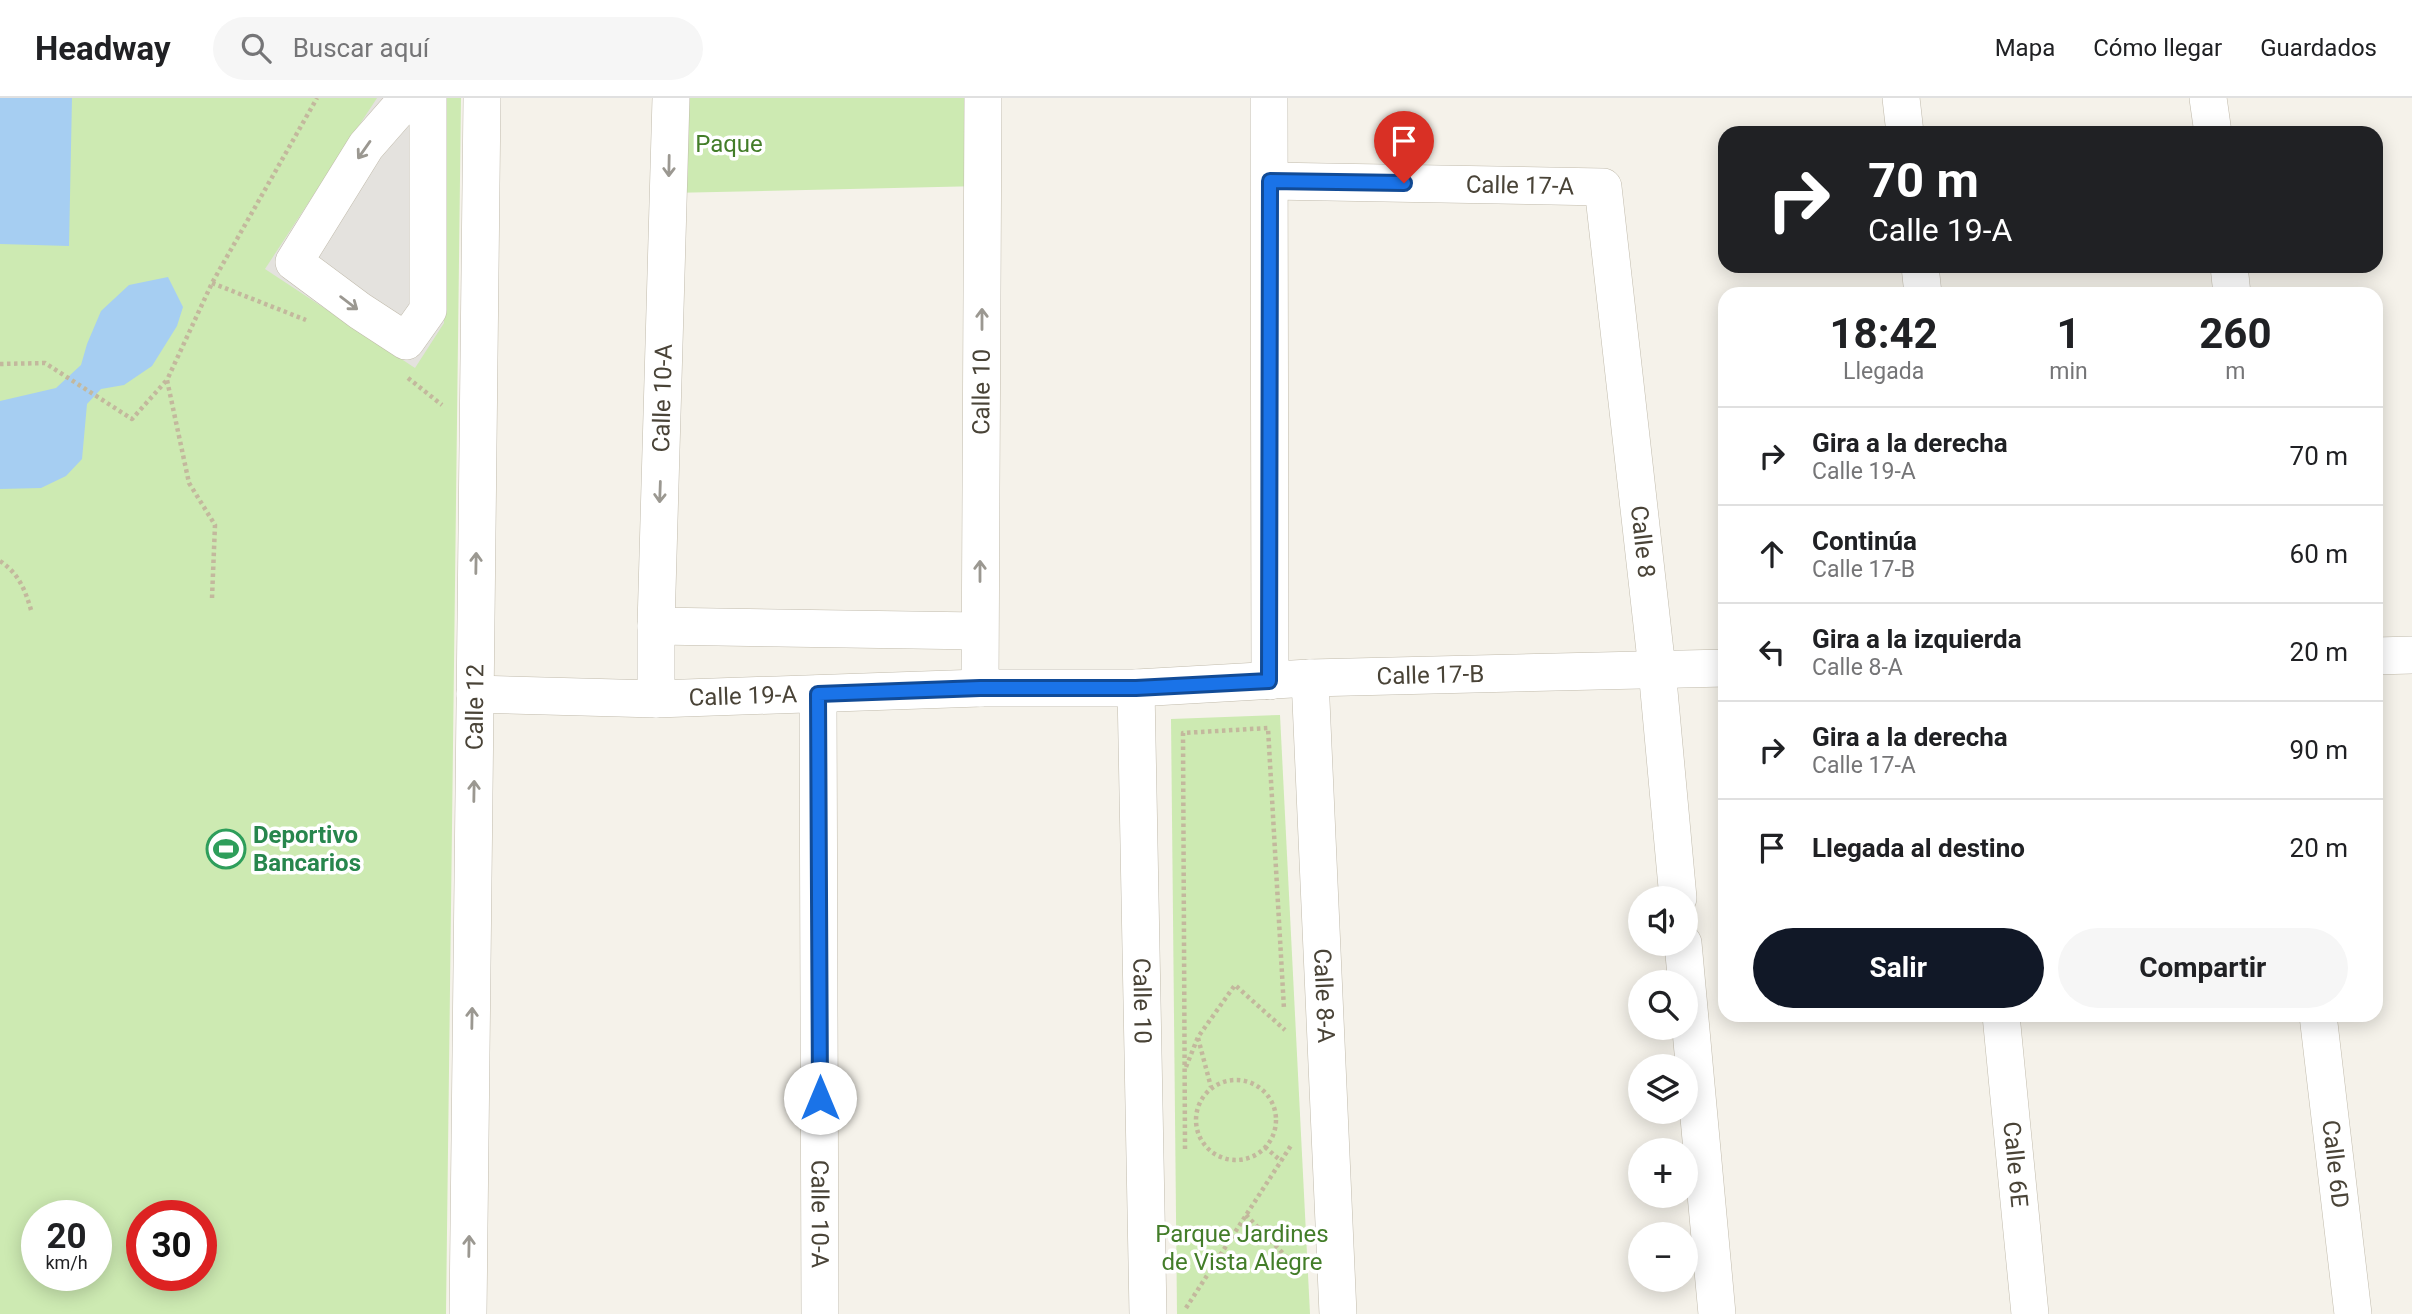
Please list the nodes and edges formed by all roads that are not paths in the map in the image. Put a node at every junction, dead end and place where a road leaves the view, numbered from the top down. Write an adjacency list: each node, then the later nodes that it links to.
1 (408, 98): 13 (street, one-way to 13)
2 (428, 98): 13 (street)
3 (482, 98): 14 (street, Calle 12)
4 (671, 98): 15 (street, Calle 10-A, one-way to 15)
5 (983, 98): 16 (street, Calle 10, one-way to 5)
6 (1269, 98): 11 (street)
7 (1901, 98): 9 (street)
8 (2208, 98): 10 (street)
9 (1904, 126)
10 (2212, 126)
11 (1270, 181): 12 (street, Calle 17-A); 22 (street)
12 (1603, 187): 20 (street, Calle 8)
13 (428, 241): 14 (street)
14 (480, 241): 25 (street, Calle 12, one-way to 14)
15 (656, 626): 16 (street); 27 (street, Calle 10-A)
16 (979, 631): 23 (street, Calle 10)
17 (2412, 655): 18 (street)
18 (2383, 656)
19 (1718, 668): 20 (street, Calle 17-B)
20 (1657, 669): 21 (street, Calle 17-B); 28 (street, Calle 8)
21 (1310, 678): 22 (street, Calle 17-B); 35 (street, Calle 8-A)
22 (1269, 681): 24 (street, Calle 17-B)
23 (980, 688): 24 (street, Calle 19-A); 26 (street, Calle 19-A)
24 (1136, 688): 34 (street, Calle 10)
25 (475, 694): 27 (street, Calle 19-A); 32 (street, Calle 12, one-way to 25)
26 (818, 694): 27 (street, Calle 19-A); 33 (street, Calle 10-A)
27 (656, 699)
28 (1677, 886)
29 (1684, 956): 36 (street)
30 (2002, 1022): 37 (street, Calle 6E)
31 (2319, 1022): 38 (street, Calle 6D)
32 (468, 1314)
33 (820, 1314)
34 (1148, 1314)
35 (1338, 1314)
36 (1717, 1314)
37 (2030, 1314)
38 (2353, 1314)

